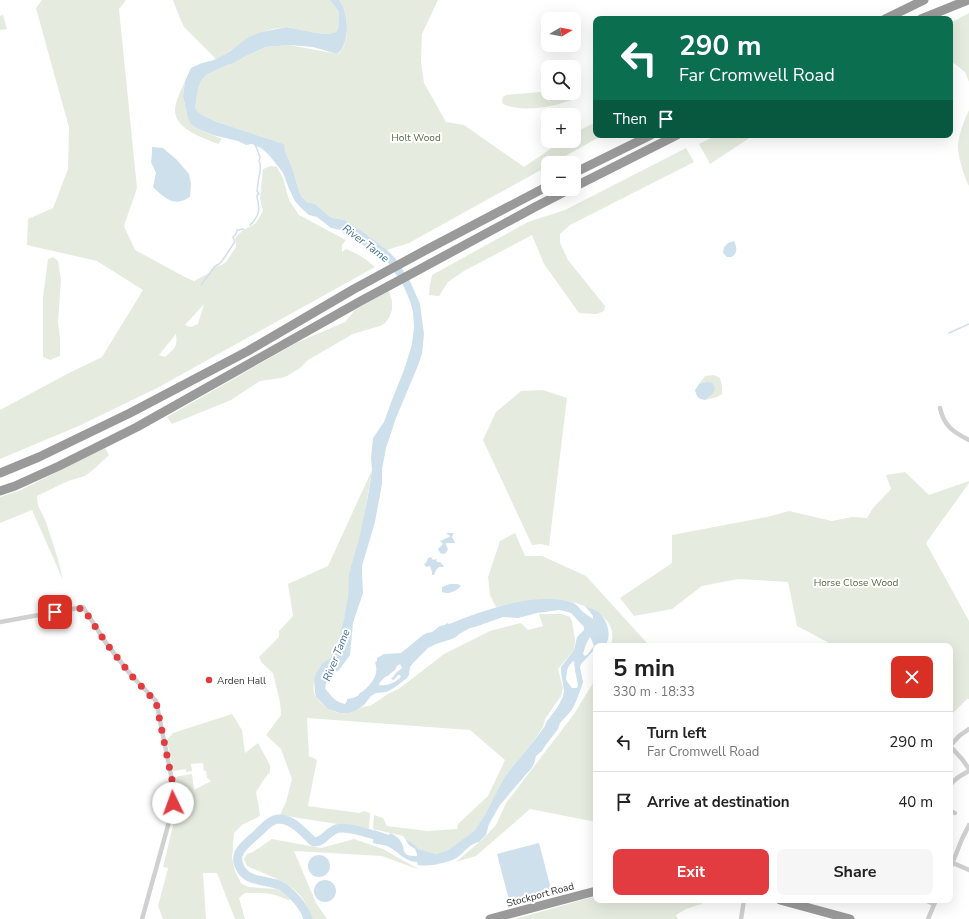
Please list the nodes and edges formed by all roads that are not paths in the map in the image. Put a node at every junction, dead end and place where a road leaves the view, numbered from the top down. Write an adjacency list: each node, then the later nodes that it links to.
1 (924, 0): 3 (highway)
2 (968, 0): 4 (highway)
3 (891, 16)
4 (929, 16)
5 (645, 138): 7 (highway)
6 (671, 138): 8 (highway)
7 (581, 170)
8 (581, 183)
9 (541, 190): 13 (highway)
10 (557, 196): 14 (highway)
11 (940, 408): 12 (street)
12 (969, 440)
13 (0, 473)
14 (0, 491)
15 (0, 622): 29 (street)
16 (969, 729): 17 (street)
17 (953, 743)
18 (953, 749): 19 (street)
19 (969, 770): 20 (street)
20 (953, 781)
21 (969, 825): 22 (street)
22 (953, 863): 23 (street)
23 (969, 870)
24 (593, 892): 30 (highway, Stockport Road)
25 (744, 903): 31 (street)
26 (791, 903): 28 (highway)
27 (935, 903): 33 (street)
28 (840, 917): 32 (highway)
29 (142, 919)
30 (490, 919)
31 (741, 919)
32 (850, 919)
33 (928, 919)

